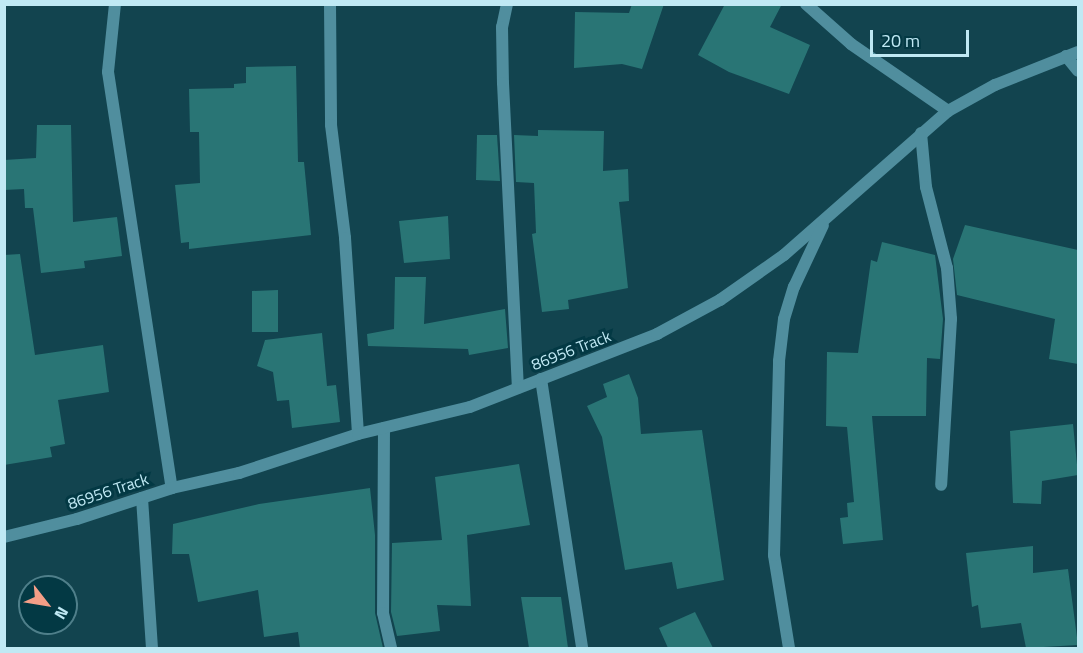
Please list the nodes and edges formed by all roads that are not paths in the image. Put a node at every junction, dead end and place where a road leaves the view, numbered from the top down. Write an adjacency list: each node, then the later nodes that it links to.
1 (115, 4): 15 (street)
2 (330, 4): 13 (street)
3 (507, 4): 11 (street)
4 (806, 4): 7 (street)
5 (1072, 54): 6 (street); 7 (street, 86956 Track)
6 (1078, 71)
7 (948, 111): 8 (street, 86956 Track)
8 (921, 133): 9 (street, 86956 Track); 14 (street)
9 (825, 221): 10 (street, 86956 Track); 21 (street)
10 (541, 379): 11 (street, 86956 Track); 20 (street)
11 (518, 388): 12 (street, 86956 Track)
12 (384, 428): 13 (street, 86956 Track); 19 (street)
13 (358, 434): 15 (street, 86956 Track)
14 (941, 485)
15 (172, 488): 16 (street, 86956 Track)
16 (142, 498): 17 (street, 86956 Track); 18 (street)
17 (4, 537)
18 (152, 648)
19 (392, 648)
20 (582, 648)
21 (789, 648)

